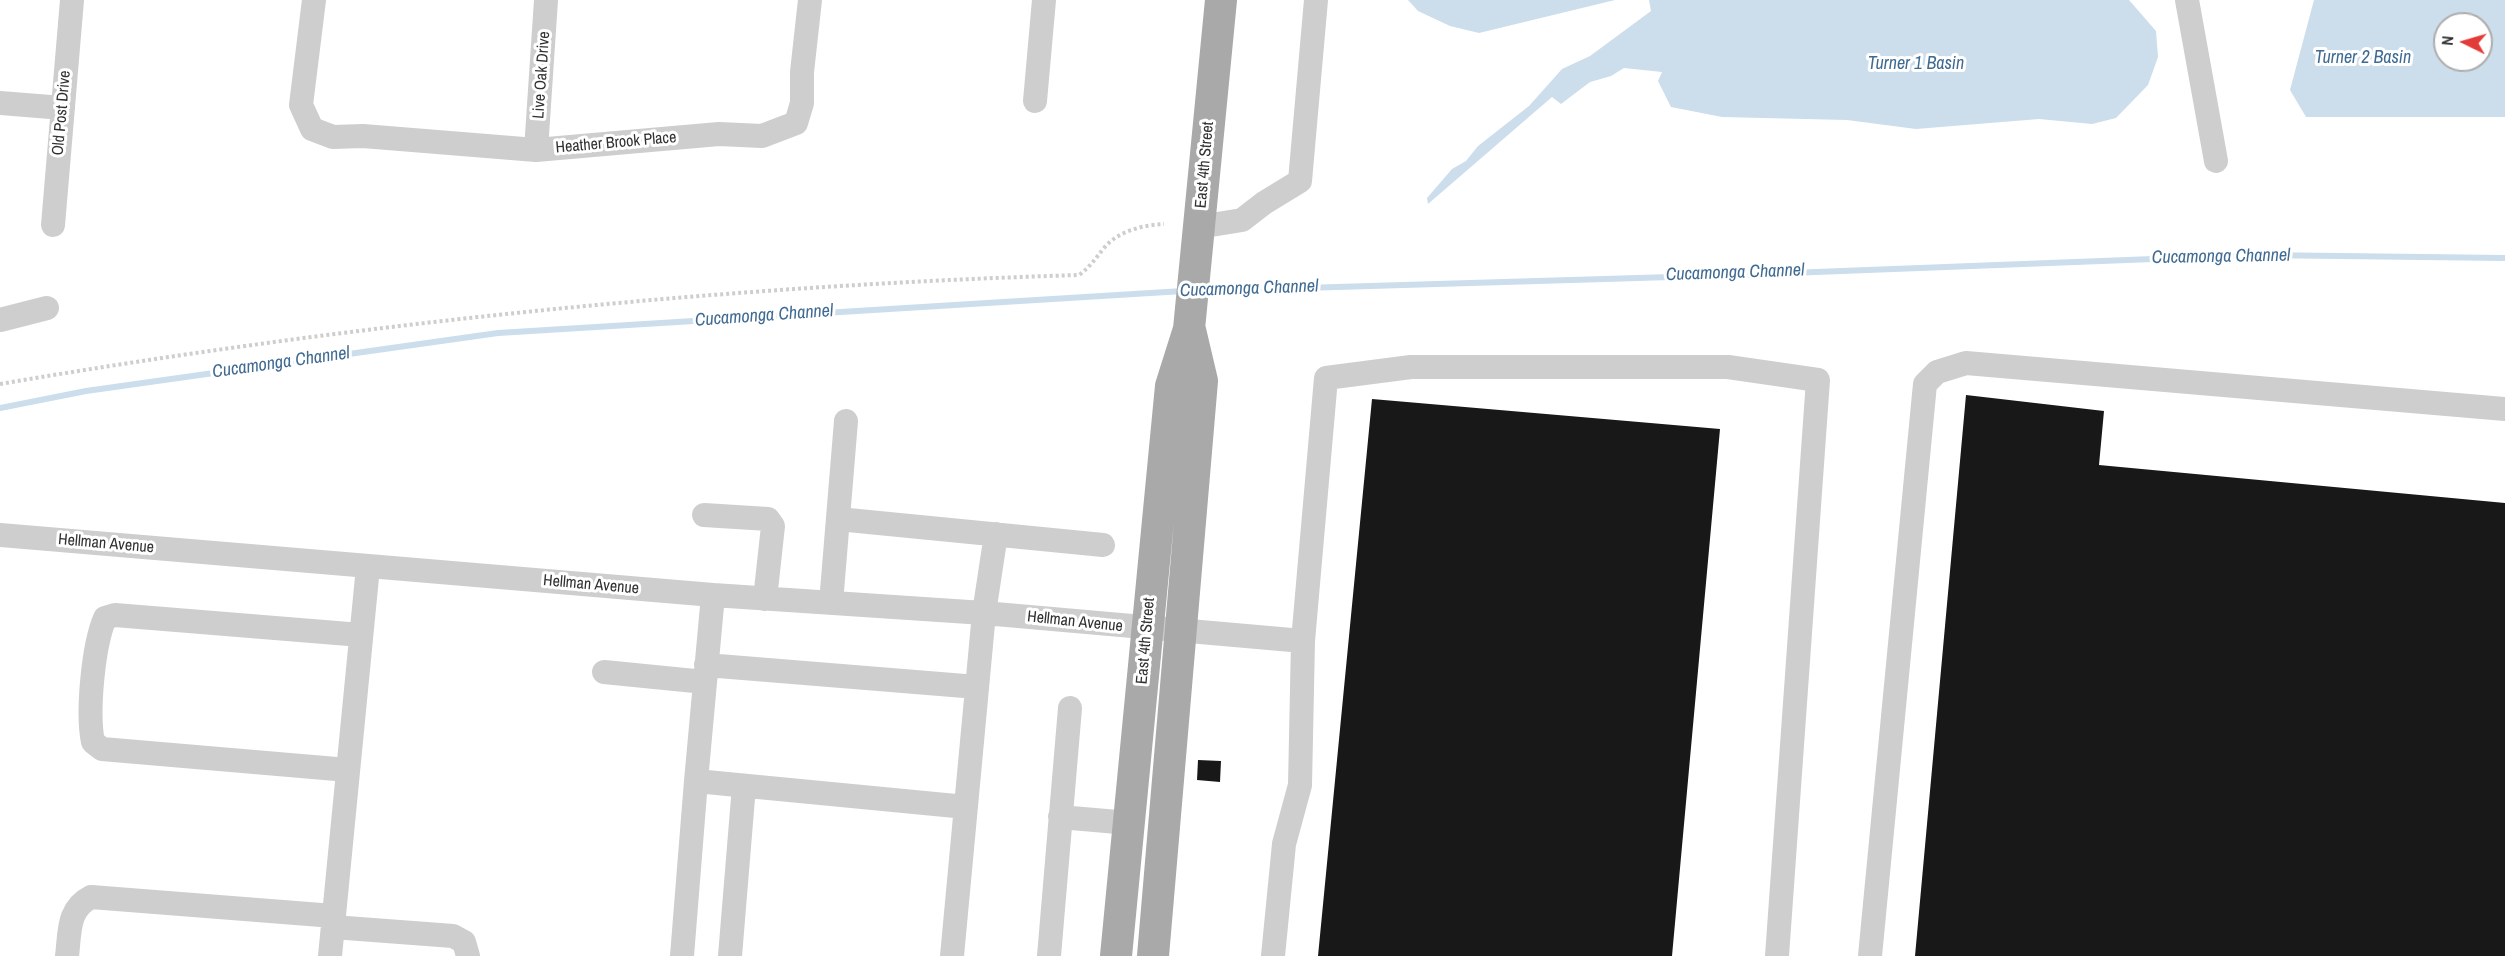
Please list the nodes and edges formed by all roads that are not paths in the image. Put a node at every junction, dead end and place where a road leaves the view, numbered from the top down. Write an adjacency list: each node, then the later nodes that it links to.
1 (72, 0): 11 (street, Old Post Drive)
2 (314, 0): 12 (street, Heather Brook Place)
3 (546, 0): 12 (street, Live Oak Drive)
4 (810, 0): 12 (street, Heather Brook Place)
5 (1044, 0): 9 (street)
6 (1221, 0): 15 (main road, East 4th Street)
7 (1316, 0): 15 (street)
8 (2187, 0): 13 (street)
9 (1035, 101)
10 (0, 103): 11 (street)
11 (63, 108): 14 (street, Old Post Drive)
12 (536, 150)
13 (2216, 161)
14 (53, 225)
15 (1199, 227): 18 (main road, East 4th Street)
16 (47, 308): 17 (street)
17 (0, 320)
18 (1189, 329): 31 (main road, East 4th Street); 32 (main road, East 4th Street)
19 (2505, 409): 57 (street)
20 (846, 421): 22 (street)
21 (704, 515): 28 (street)
22 (838, 519): 23 (street); 29 (street)
23 (996, 534): 25 (street); 30 (street)
24 (0, 535): 26 (street, Hellman Avenue)
25 (1102, 545)
26 (368, 567): 27 (street, Hellman Avenue); 33 (street)
27 (713, 595): 28 (street, Hellman Avenue); 36 (street)
28 (765, 598): 29 (street, Hellman Avenue)
29 (831, 603): 30 (street, Hellman Avenue)
30 (984, 613): 31 (street, Hellman Avenue); 37 (street)
31 (1147, 629): 32 (street, Hellman Avenue); 44 (main road, East 4th Street)
32 (1182, 632): 34 (street, Hellman Avenue); 54 (main road, East 4th Street)
33 (362, 635): 39 (street); 39 (street)
34 (1303, 641): 55 (street); 56 (street)
35 (604, 672): 36 (street)
36 (706, 674): 37 (street); 40 (street)
37 (977, 687): 42 (street)
38 (1070, 708): 43 (street)
39 (348, 770): 45 (street)
40 (696, 781): 41 (street); 49 (street)
41 (744, 786): 42 (street); 50 (street)
42 (966, 807): 51 (street)
43 (1060, 817): 44 (street); 52 (street)
44 (1129, 823): 53 (main road, East 4th Street)
45 (334, 921): 46 (street); 47 (street); 48 (street)
46 (67, 956)
47 (330, 956)
48 (468, 956)
49 (682, 956)
50 (730, 956)
51 (952, 956)
52 (1049, 956)
53 (1116, 956)
54 (1153, 956)
55 (1273, 956)
56 (1777, 956)
57 (1870, 956)

